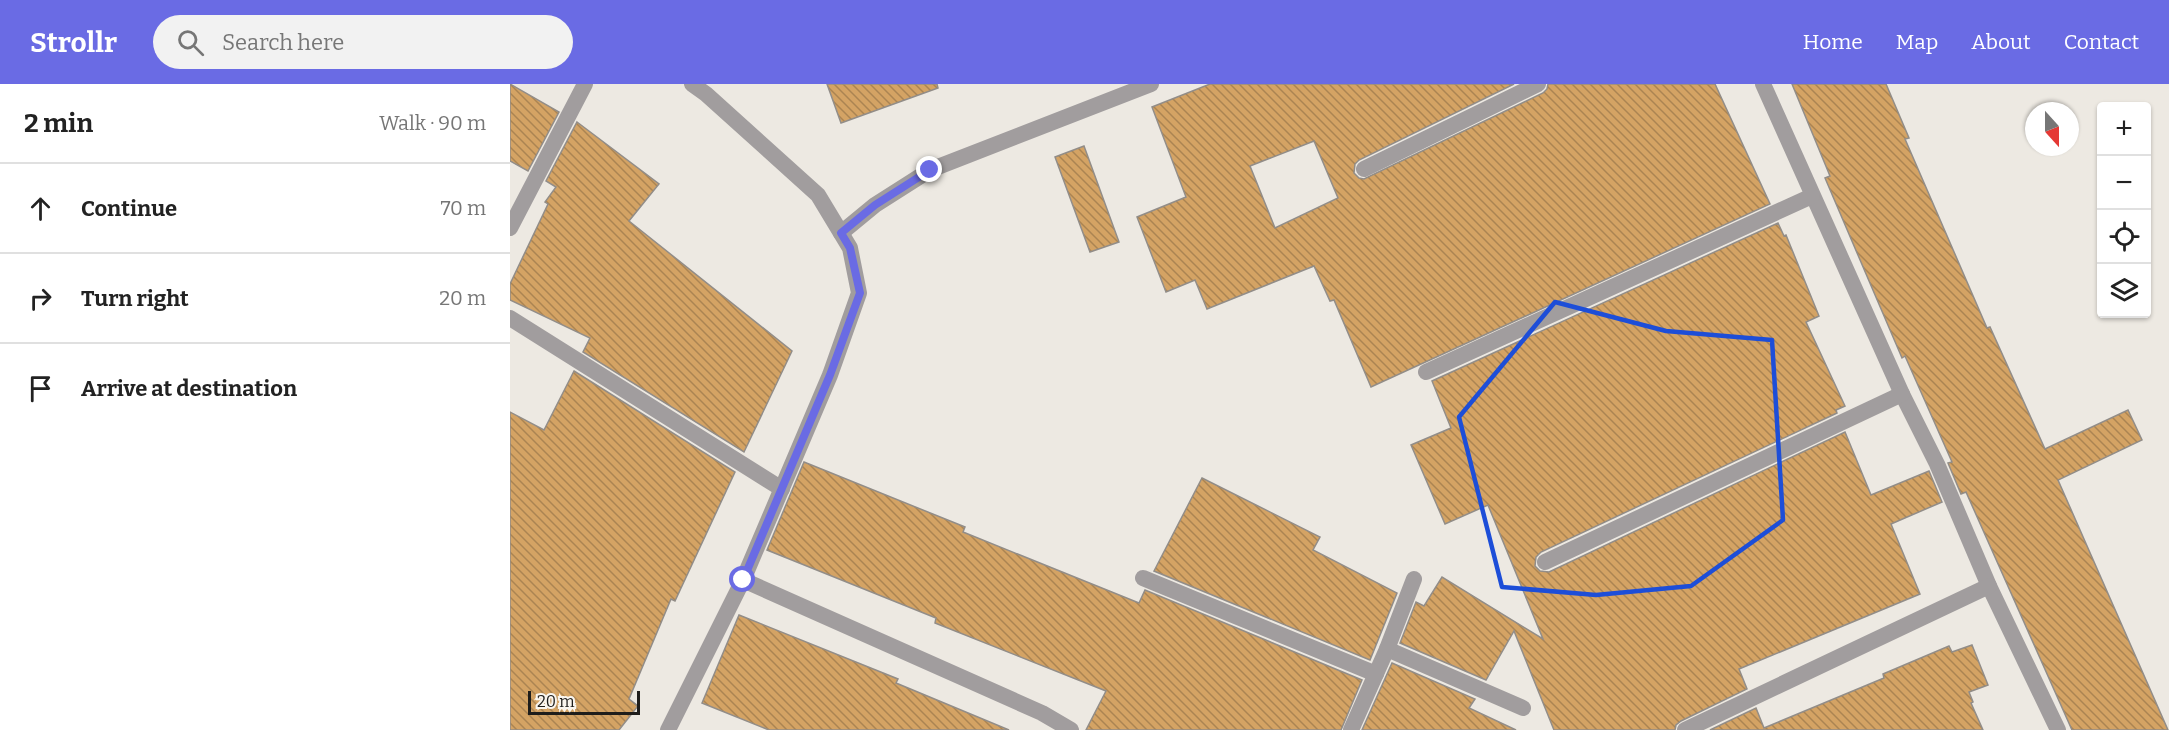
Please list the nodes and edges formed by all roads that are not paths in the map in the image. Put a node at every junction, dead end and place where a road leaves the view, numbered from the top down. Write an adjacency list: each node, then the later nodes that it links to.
1 (585, 84): 8 (street)
2 (692, 84): 9 (street)
3 (1151, 84): 9 (street)
4 (1539, 84): 6 (street)
5 (1763, 84): 7 (street)
6 (1364, 169)
7 (1812, 196): 11 (street); 12 (street)
8 (510, 228)
9 (841, 233): 13 (street)
10 (510, 318): 13 (street)
11 (1425, 372)
12 (1902, 394): 14 (street); 18 (street)
13 (782, 489): 17 (street)
14 (1545, 562)
15 (1143, 578): 20 (street)
16 (1414, 579): 19 (street)
17 (743, 580): 22 (street); 23 (street)
18 (1989, 586): 25 (street); 26 (street)
19 (1387, 649): 20 (street); 21 (street)
20 (1376, 674): 24 (street)
21 (1523, 708)
22 (668, 730)
23 (1071, 730)
24 (1351, 730)
25 (1686, 730)
26 (2058, 730)

